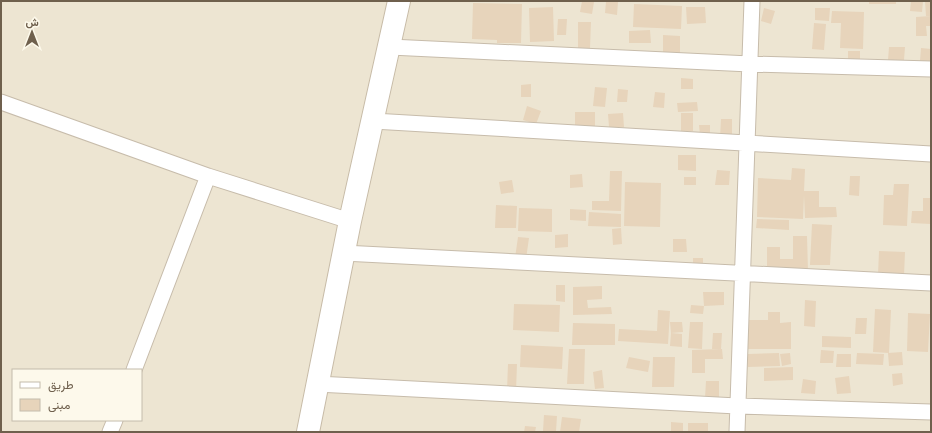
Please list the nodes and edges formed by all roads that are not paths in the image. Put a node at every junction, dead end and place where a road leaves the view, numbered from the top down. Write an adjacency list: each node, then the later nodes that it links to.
1 (399, 1): 3 (main road)
2 (752, 1): 4 (street)
3 (390, 47): 4 (street); 7 (main road)
4 (750, 64): 5 (street); 8 (street)
5 (931, 68)
6 (1, 102): 10 (street)
7 (373, 121): 8 (street); 11 (main road)
8 (746, 143): 9 (street); 13 (street)
9 (931, 154)
10 (208, 176): 11 (street); 15 (street)
11 (350, 221): 12 (main road)
12 (343, 254): 13 (street); 16 (main road)
13 (743, 274): 14 (street); 17 (street)
14 (931, 283)
15 (134, 369)
16 (317, 384): 17 (street); 21 (main road)
17 (737, 406): 18 (street); 22 (street)
18 (931, 412)
19 (114, 421): 20 (street)
20 (110, 432)
21 (308, 432)
22 (737, 432)

